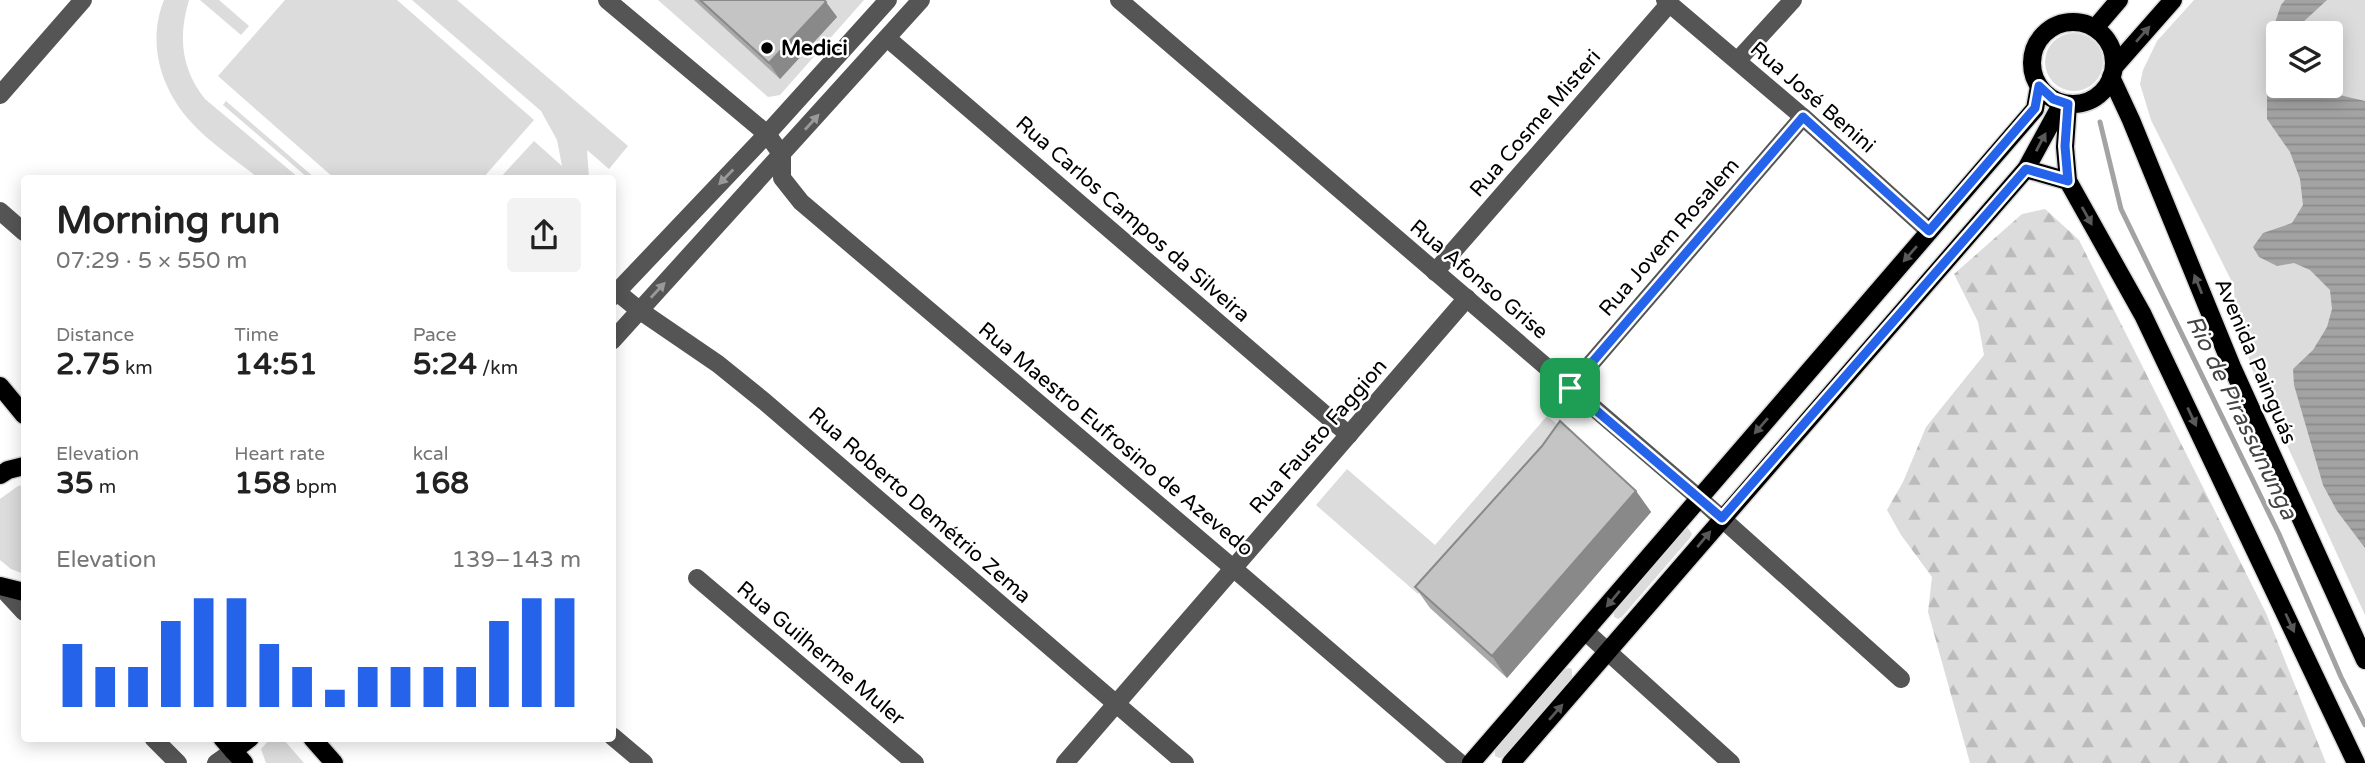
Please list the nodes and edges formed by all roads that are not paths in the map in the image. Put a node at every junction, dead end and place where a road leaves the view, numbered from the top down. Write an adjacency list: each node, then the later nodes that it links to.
1 (83, 0): 15 (street)
2 (607, 0): 18 (street, Rua Maestro Eufrosino de Azevedo)
3 (888, 0): 18 (street)
4 (921, 0): 11 (street)
5 (1119, 0): 25 (street, Rua Afonso Grise)
6 (1793, 0): 12 (street)
7 (2119, 0): 10 (main road)
8 (2173, 0): 13 (main road, one-way to 8)
9 (1667, 2): 12 (street, Rua José Benini); 25 (street, Rua Cosme Misteri)
10 (2095, 28): 13 (main road); 14 (main road)
11 (887, 38): 19 (street, one-way to 11); 34 (street, Rua Carlos Campos da Silveira)
12 (1738, 60): 17 (street, Rua José Benini)
13 (2113, 72): 16 (main road); 46 (main road, Avenida Painguás, one-way to 13)
14 (2039, 86): 16 (main road); 24 (main road)
15 (0, 95)
16 (2065, 103): 20 (main road, one-way to 16); 21 (main road)
17 (1803, 117): 24 (street, Rua José Benini); 32 (street, Rua Jovem Rosalem)
18 (767, 134): 19 (street, Rua Maestro Eufrosino de Azevedo); 26 (street, one-way to 26)
19 (782, 155): 29 (street, one-way to 19); 39 (street, Rua Maestro Eufrosino de Azevedo)
20 (2026, 169): 21 (main road); 38 (main road)
21 (2068, 181): 64 (main road, one-way to 64)
22 (0, 211): 23 (street)
23 (21, 229)
24 (1929, 231): 37 (main road, one-way to 37)
25 (1435, 272): 28 (street, Rua Afonso Grise)
26 (616, 293)
27 (616, 295): 29 (street, Rua Roberto Demétrio Zema)
28 (1467, 298): 32 (street, Rua Afonso Grise); 34 (street, Rua Fausto Faggion)
29 (639, 310): 30 (street); 48 (street, Rua Roberto Demétrio Zema)
30 (616, 336)
31 (0, 386): 33 (main road)
32 (1570, 388): 37 (street, Rua Afonso Grise)
33 (21, 411)
34 (1349, 435): 39 (street, Rua Fausto Faggion)
35 (21, 467): 36 (main road)
36 (0, 475)
37 (1699, 498): 38 (street, Rua Afonso Grise); 44 (main road, one-way to 44)
38 (1722, 518): 45 (main road, one-way to 38); 47 (street, Rua Afonso Grise)
39 (1233, 568): 48 (street, Rua Fausto Faggion); 60 (street, Rua Maestro Eufrosino de Azevedo)
40 (697, 578): 57 (street, Rua Guilherme Muler)
41 (0, 587): 42 (main road); 43 (street)
42 (21, 591)
43 (21, 609)
44 (1586, 632): 45 (street); 61 (main road)
45 (1609, 652): 62 (main road, one-way to 45); 63 (street)
46 (2365, 660)
47 (1901, 679)
48 (1116, 705): 58 (street, Rua Fausto Faggion); 59 (street, Rua Roberto Demétrio Zema)
49 (616, 739): 56 (street)
50 (157, 742): 53 (street)
51 (316, 742): 55 (main road)
52 (233, 751): 54 (street)
53 (178, 763)
54 (216, 763)
55 (334, 763)
56 (644, 763)
57 (915, 763)
58 (1065, 763)
59 (1185, 763)
60 (1460, 763)
61 (1471, 763)
62 (1511, 763)
63 (1731, 763)
64 (2356, 763)

